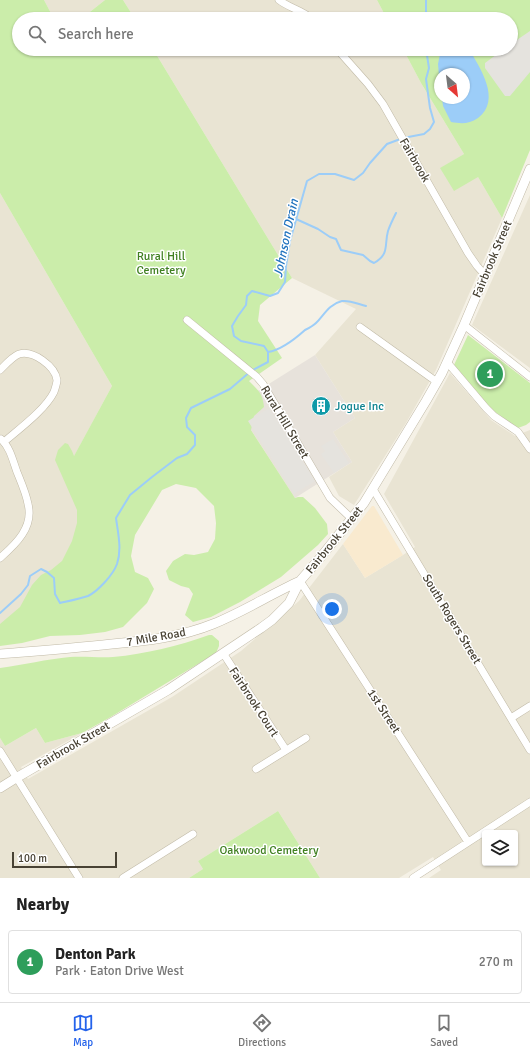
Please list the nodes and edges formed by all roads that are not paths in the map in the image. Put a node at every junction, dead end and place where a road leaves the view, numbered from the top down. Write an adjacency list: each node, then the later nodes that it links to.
1 (279, 0): 2 (street)
2 (302, 12)
3 (343, 56): 6 (street, Fairbrook)
4 (530, 169): 5 (street, Fairbrook Street)
5 (526, 188): 6 (street, Fairbrook Street)
6 (485, 275): 8 (street, Fairbrook Street)
7 (187, 320): 17 (street, Rural Hill Street)
8 (464, 325): 10 (street, Fairbrook Street); 12 (street)
9 (360, 327): 13 (street)
10 (447, 362): 13 (street, Fairbrook Street); 15 (street)
11 (0, 370): 14 (street)
12 (530, 377)
13 (437, 382): 16 (street, Fairbrook Street)
14 (2, 440): 18 (street)
15 (529, 444)
16 (373, 489): 17 (street, Fairbrook Street); 23 (street, South Rogers Street)
17 (352, 519): 19 (street, Fairbrook Street)
18 (0, 558)
19 (300, 581): 20 (street, Fairbrook Street); 21 (street, 7 Mile Road); 33 (street, 1st Street)
20 (223, 653): 25 (street, Fairbrook Court); 29 (street, Fairbrook Street)
21 (0, 654)
22 (530, 706): 23 (street)
23 (511, 718): 26 (street, South Rogers Street)
24 (306, 738): 25 (street, Fairbrook Court)
25 (286, 750): 28 (street, Fairbrook Court)
26 (530, 750)
27 (0, 751): 29 (street)
28 (256, 769)
29 (16, 778): 30 (street, Fairbrook Street); 34 (street)
30 (0, 788)
31 (530, 802): 33 (street)
32 (192, 834): 35 (street)
33 (468, 842): 36 (street)
34 (80, 878)
35 (123, 878)
36 (413, 878)

